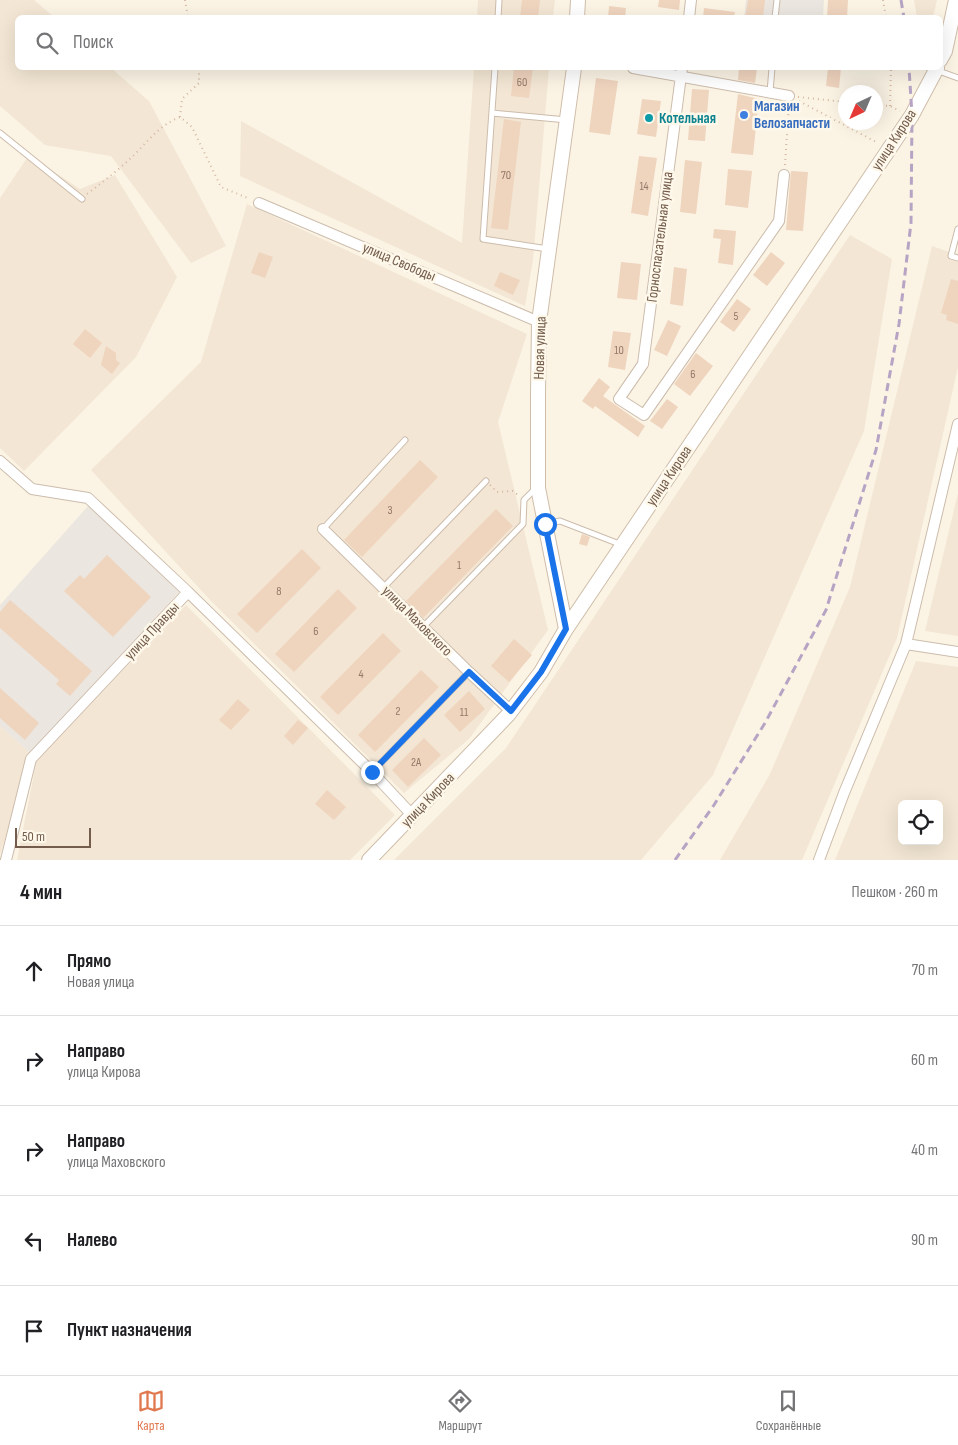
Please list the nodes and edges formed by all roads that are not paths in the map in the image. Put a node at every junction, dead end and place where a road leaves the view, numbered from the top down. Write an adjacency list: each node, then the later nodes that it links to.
1 (499, 0): 6 (lane)
2 (578, 0): 7 (main road)
3 (691, 0): 8 (street)
4 (777, 0): 9 (lane)
5 (956, 0): 10 (main road, улица Кирова)
6 (498, 15)
7 (577, 15)
8 (689, 15)
9 (776, 15)
10 (943, 55)
11 (943, 69): 18 (lane)
12 (494, 70): 21 (lane)
13 (574, 70): 22 (main road, Новая улица)
14 (665, 70): 17 (street)
15 (772, 70): 19 (lane)
16 (936, 70): 39 (main road, улица Кирова)
17 (681, 71): 19 (street); 24 (street, Горноспасательная улица)
18 (958, 78)
19 (770, 92): 20 (street)
20 (789, 96)
21 (492, 113): 22 (lane); 28 (lane)
22 (567, 120): 28 (main road, Новая улица)
23 (0, 133): 25 (lane)
24 (784, 175)
25 (82, 199)
26 (259, 203): 30 (street, улица Свободы)
27 (958, 229): 29 (lane)
28 (550, 249): 30 (main road, Новая улица)
29 (958, 258)
30 (540, 322): 36 (main road, Новая улица)
31 (958, 424): 34 (street)
32 (405, 440): 38 (lane)
33 (0, 461): 41 (street)
34 (954, 467): 44 (street)
35 (486, 481): 40 (lane)
36 (538, 488): 37 (main road, Новая улица); 42 (lane)
37 (545, 524): 39 (lane); 43 (main road, Новая улица)
38 (323, 530): 40 (street, улица Маховского)
39 (622, 545): 43 (main road, улица Кирова)
40 (384, 588): 42 (street, улица Маховского)
41 (188, 592): 48 (street, улица Правды); 50 (street, улица Правды)
42 (423, 627): 46 (street, улица Маховского)
43 (566, 629): 47 (main road, улица Кирова)
44 (906, 644): 45 (street); 52 (street)
45 (958, 652)
46 (469, 672): 47 (street, улица Маховского); 48 (lane)
47 (511, 711): 49 (main road, улица Кирова)
48 (372, 772): 49 (street, улица Правды)
49 (413, 816): 51 (main road, улица Кирова)
50 (6, 860)
51 (369, 860)
52 (819, 860)

